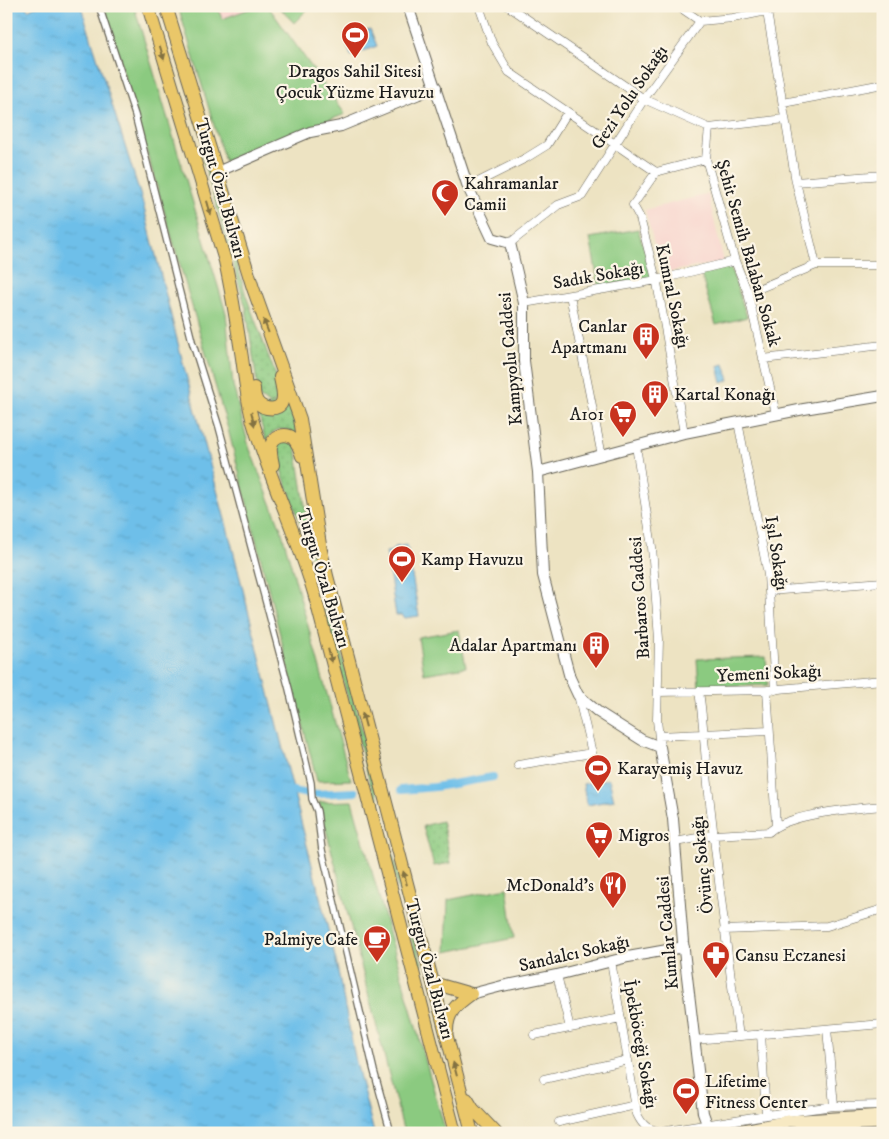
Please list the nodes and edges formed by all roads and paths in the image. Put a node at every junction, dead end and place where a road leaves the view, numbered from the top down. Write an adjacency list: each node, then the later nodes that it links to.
1 (99, 6): 88 (street)
2 (148, 6): 33 (highway, Turgut Özal Bulvarı, one-way to 33)
3 (166, 6): 20 (highway, Turgut Özal Bulvarı)
4 (408, 6): 12 (street)
5 (479, 6): 15 (street)
6 (508, 6): 13 (street)
7 (678, 6): 10 (street)
8 (792, 6): 9 (street)
9 (766, 9): 10 (street); 14 (street)
10 (700, 21): 13 (street, Gezi Yolu Sokağı)
11 (883, 84): 14 (street)
12 (436, 87): 20 (street); 24 (street)
13 (644, 99): 17 (street); 18 (street, Gezi Yolu Sokağı)
14 (783, 103): 16 (street)
15 (568, 113): 18 (street); 24 (street)
16 (785, 119): 17 (street); 23 (street)
17 (709, 128): 19 (street, Şehit Semih Balaban Sokak)
18 (615, 144): 21 (street); 25 (street, Gezi Yolu Sokağı)
19 (706, 159): 21 (street); 26 (street, Şehit Semih Balaban Sokak)
20 (217, 172): 35 (highway, Turgut Özal Bulvarı, one-way to 20)
21 (656, 172): 29 (street, Kumral Sokağı)
22 (883, 175): 23 (street)
23 (796, 182): 27 (street)
24 (468, 187): 25 (street)
25 (510, 243): 32 (street, Kampyolu Caddesi)
26 (735, 261): 29 (street, Sadık Sokağı); 30 (street, Şehit Semih Balaban Sokak)
27 (816, 265): 28 (street); 30 (street)
28 (883, 265)
29 (657, 280): 31 (street, Sadık Sokağı); 40 (street, Kumral Sokağı)
30 (748, 293): 36 (street, Şehit Semih Balaban Sokak)
31 (570, 295): 32 (street, Sadık Sokağı); 42 (street)
32 (524, 304): 44 (street, Kampyolu Caddesi)
33 (237, 328): 35 (highway); 45 (highway, Turgut Özal Bulvarı, one-way to 45)
34 (883, 345): 36 (street)
35 (278, 356): 43 (highway, Turgut Özal Bulvarı)
36 (763, 359): 38 (street, Şehit Semih Balaban Sokak)
37 (883, 396): 38 (street)
38 (776, 414): 39 (street)
39 (738, 422): 40 (street); 47 (street, Işıl Sokağı)
40 (684, 433): 41 (street)
41 (636, 446): 42 (street); 51 (street, Barbaros Caddesi)
42 (602, 456): 44 (street)
43 (309, 472): 45 (highway); 66 (highway, Turgut Özal Bulvarı, one-way to 43)
44 (538, 472): 52 (street)
45 (274, 484): 89 (highway, Turgut Özal Bulvarı, one-way to 89)
46 (883, 582): 47 (street)
47 (770, 591): 49 (street, Işıl Sokağı)
48 (883, 680): 49 (street, Yemeni Sokağı)
49 (771, 690): 50 (street, Yemeni Sokağı); 53 (street, Işıl Sokağı)
50 (699, 691): 51 (street, Yemeni Sokağı); 54 (street, Övünç Sokağı)
51 (658, 692): 55 (street, Barbaros Caddesi)
52 (578, 695): 55 (street); 56 (street)
53 (770, 730): 54 (street); 58 (street, Işıl Sokağı)
54 (705, 734): 55 (street); 59 (street, Övünç Sokağı)
55 (657, 742): 60 (street, Kumlar Caddesi)
56 (518, 765)
57 (883, 806): 58 (street)
58 (776, 825): 59 (street)
59 (714, 835): 60 (street); 62 (street, Övünç Sokağı)
60 (675, 842): 63 (street, Kumlar Caddesi)
61 (883, 910): 62 (street)
62 (724, 930): 75 (street, Övünç Sokağı)
63 (684, 947): 64 (street, Sandalcı Sokağı); 76 (street, Kumlar Caddesi)
64 (611, 961): 65 (street, Sandalcı Sokağı); 68 (street, İpekböceği Sokağı)
65 (557, 975): 67 (street, Sandalcı Sokağı); 70 (street)
66 (433, 983): 67 (highway); 74 (highway, Turgut Özal Bulvarı)
67 (471, 994): 74 (highway)
68 (621, 1018): 70 (street); 77 (street, İpekböceği Sokağı)
69 (883, 1024): 71 (street)
70 (570, 1028): 73 (street)
71 (827, 1029): 72 (street); 82 (street)
72 (761, 1034): 75 (street); 83 (street)
73 (534, 1035)
74 (447, 1036): 79 (highway, Turgut Özal Bulvarı, one-way to 74)
75 (739, 1036): 76 (street)
76 (694, 1040): 87 (street, Kumlar Caddesi)
77 (628, 1060): 78 (street); 80 (street, İpekböceği Sokağı)
78 (544, 1079)
79 (461, 1090): 90 (highway, Turgut Özal Bulvarı); 91 (highway)
80 (636, 1104): 85 (street); 87 (street, İpekböceği Sokağı)
81 (883, 1105): 82 (street, İpekböceği Sokağı)
82 (834, 1106): 83 (street, İpekböceği Sokağı)
83 (766, 1115): 87 (street, İpekböceği Sokağı)
84 (883, 1115): 92 (main road)
85 (560, 1122)
86 (883, 1123): 93 (main road)
87 (707, 1124)
88 (391, 1133)
89 (455, 1133)
90 (472, 1133)
91 (496, 1133)
92 (729, 1133)
93 (785, 1133)

